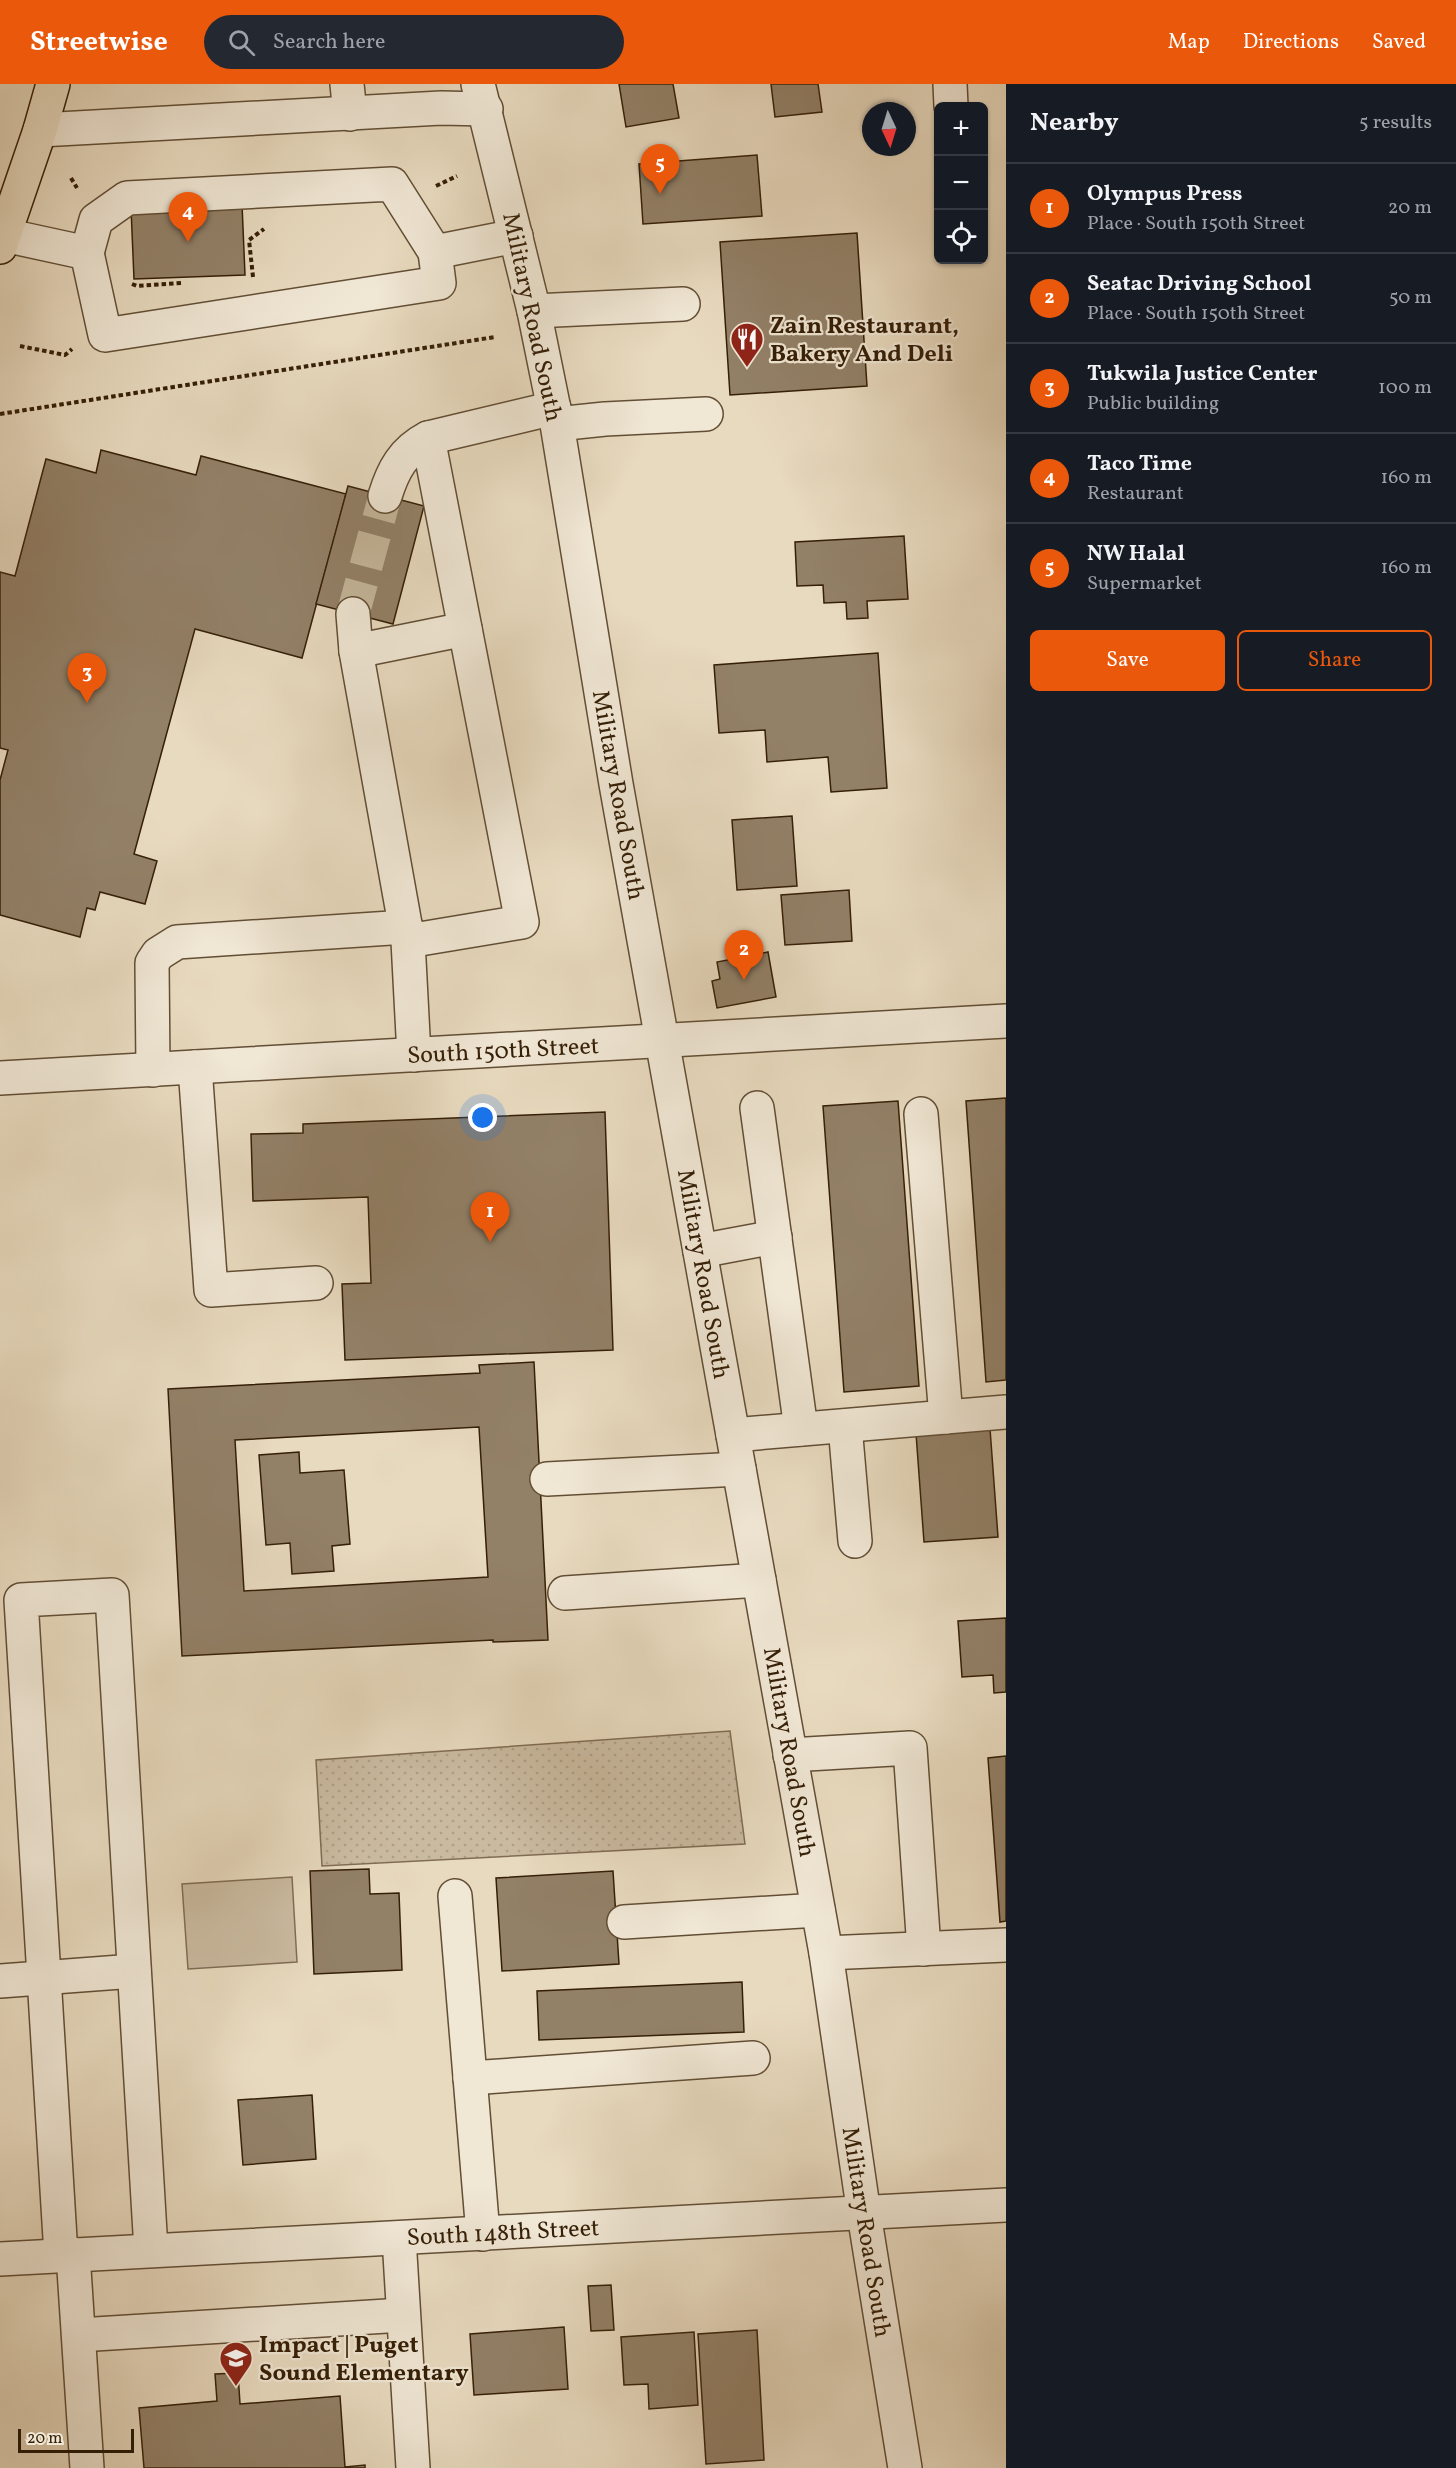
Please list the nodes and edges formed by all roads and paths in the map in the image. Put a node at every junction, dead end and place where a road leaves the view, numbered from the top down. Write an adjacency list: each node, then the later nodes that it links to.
1 (53, 84): 6 (main road)
2 (950, 84): 5 (street)
3 (482, 97): 4 (street); 12 (street, Military Road South)
4 (349, 99): 6 (street)
5 (951, 102)
6 (40, 130): 13 (main road)
7 (457, 177): 9 (path)
8 (71, 178): 10 (path)
9 (402, 200): 10 (street); 14 (street)
10 (96, 220): 15 (street)
11 (271, 223): 16 (path)
12 (516, 236): 14 (street); 20 (street, Military Road South)
13 (2, 241): 15 (street)
14 (435, 252): 15 (street)
15 (87, 253)
16 (253, 279)
17 (128, 282): 18 (path)
18 (183, 283)
19 (683, 303): 20 (street)
20 (534, 311): 24 (street, Military Road South)
21 (495, 337): 22 (path)
22 (0, 414)
23 (706, 414): 24 (street)
24 (555, 416): 25 (street); 32 (street, Military Road South)
25 (428, 438): 26 (street); 28 (street)
26 (385, 496)
27 (353, 614): 29 (street)
28 (465, 629): 29 (street); 30 (street)
29 (356, 651): 30 (street)
30 (407, 934): 33 (street); 35 (street)
31 (1006, 1021): 32 (street, South 150th Street)
32 (662, 1041): 33 (street, South 150th Street); 40 (street, Military Road South)
33 (414, 1055): 34 (street, South 150th Street)
34 (195, 1067): 35 (street, South 150th Street); 41 (street)
35 (153, 1070): 36 (street, South 150th Street)
36 (0, 1078)
37 (757, 1108): 39 (street)
38 (921, 1114): 43 (street)
39 (775, 1237): 40 (street); 45 (street)
40 (700, 1251): 46 (street, Military Road South)
41 (316, 1283)
42 (1006, 1412): 43 (street)
43 (945, 1417): 44 (street)
44 (845, 1426): 45 (street); 49 (street)
45 (801, 1430): 46 (street)
46 (733, 1436): 47 (street, Military Road South)
47 (739, 1469): 48 (street); 50 (street, Military Road South)
48 (547, 1479)
49 (855, 1541)
50 (759, 1580): 51 (street); 52 (street, Military Road South)
51 (565, 1593)
52 (790, 1755): 54 (street, Military Road South); 57 (street)
53 (455, 1896): 63 (street)
54 (818, 1910): 55 (street); 58 (street, Military Road South)
55 (624, 1922)
56 (1006, 1945): 57 (street)
57 (924, 1949): 58 (street)
58 (826, 1953): 65 (street, Military Road South)
59 (134, 1971): 60 (street); 60 (street); 68 (street)
60 (44, 1979): 61 (street); 69 (street)
61 (0, 1981)
62 (753, 2058): 63 (street)
63 (470, 2078): 66 (street)
64 (1006, 2205): 65 (street, South 148th Street)
65 (864, 2214): 66 (street, South 148th Street); 75 (street, Military Road South)
66 (483, 2234): 67 (street, South 148th Street)
67 (399, 2238): 68 (street, South 148th Street); 71 (street)
68 (151, 2250): 69 (street, South 148th Street)
69 (67, 2255): 70 (street, South 148th Street); 72 (street)
70 (0, 2259)
71 (403, 2315): 72 (street); 74 (street)
72 (78, 2335): 73 (street)
73 (87, 2468)
74 (413, 2468)
75 (905, 2468)

